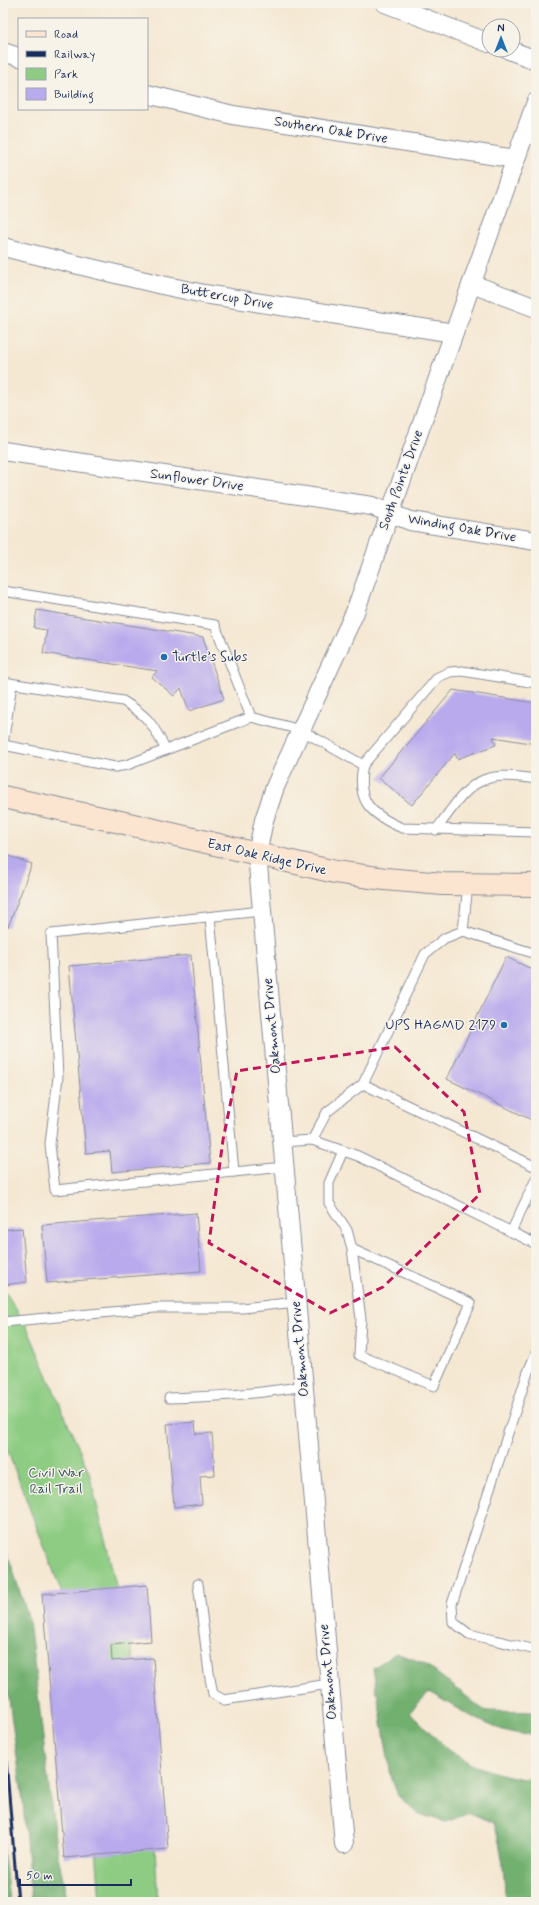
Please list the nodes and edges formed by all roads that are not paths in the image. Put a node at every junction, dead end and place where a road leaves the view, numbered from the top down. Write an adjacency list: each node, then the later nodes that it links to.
1 (385, 3): 2 (street)
2 (481, 39)
3 (3, 52): 5 (street)
4 (521, 54): 6 (street)
5 (18, 57)
6 (536, 60)
7 (148, 94): 9 (street, Southern Oak Drive)
8 (536, 102): 9 (street, South Pointe Drive)
9 (516, 160): 11 (street, South Pointe Drive)
10 (3, 247): 13 (street, Buttercup Drive)
11 (472, 284): 12 (street); 13 (street, South Pointe Drive)
12 (536, 308)
13 (454, 333): 15 (street, South Pointe Drive)
14 (3, 451): 15 (street, Sunflower Drive)
15 (389, 513): 16 (street, Winding Oak Drive); 21 (street, South Pointe Drive)
16 (536, 541)
17 (3, 592): 20 (lane)
18 (8, 683): 22 (lane); 23 (lane)
19 (536, 683): 24 (lane)
20 (251, 717): 21 (lane); 23 (lane)
21 (301, 730): 24 (lane); 29 (street, South Pointe Drive)
22 (3, 744): 23 (lane)
23 (166, 750)
24 (362, 765): 27 (lane)
25 (536, 779): 27 (lane)
26 (3, 797): 29 (main road, East Oak Ridge Drive)
27 (436, 830): 28 (lane)
28 (536, 832)
29 (256, 854): 30 (main road, East Oak Ridge Drive); 32 (street, Oakmont Drive)
30 (468, 885): 31 (main road, East Oak Ridge Drive); 34 (lane)
31 (536, 885)
32 (262, 911): 33 (lane); 38 (street, Oakmont Drive)
33 (210, 916): 42 (lane); 42 (lane)
34 (463, 931): 35 (lane); 36 (lane)
35 (536, 954)
36 (364, 1084): 37 (lane); 41 (lane)
37 (312, 1140): 38 (lane); 39 (lane)
38 (282, 1142): 40 (street, Oakmont Drive)
39 (343, 1151): 44 (lane); 46 (lane)
40 (284, 1167): 42 (lane); 47 (street, Oakmont Drive)
41 (536, 1167)
42 (234, 1172)
43 (536, 1179): 44 (lane)
44 (511, 1232): 45 (lane)
45 (536, 1244)
46 (352, 1249): 46 (lane)
47 (296, 1302): 48 (lane); 50 (street, Oakmont Drive)
48 (3, 1322)
49 (536, 1353): 53 (lane)
50 (303, 1386): 51 (lane); 54 (street, Oakmont Drive)
51 (169, 1398)
52 (198, 1584): 54 (lane)
53 (536, 1650)
54 (330, 1684): 55 (street, Oakmont Drive)
55 (344, 1844)

